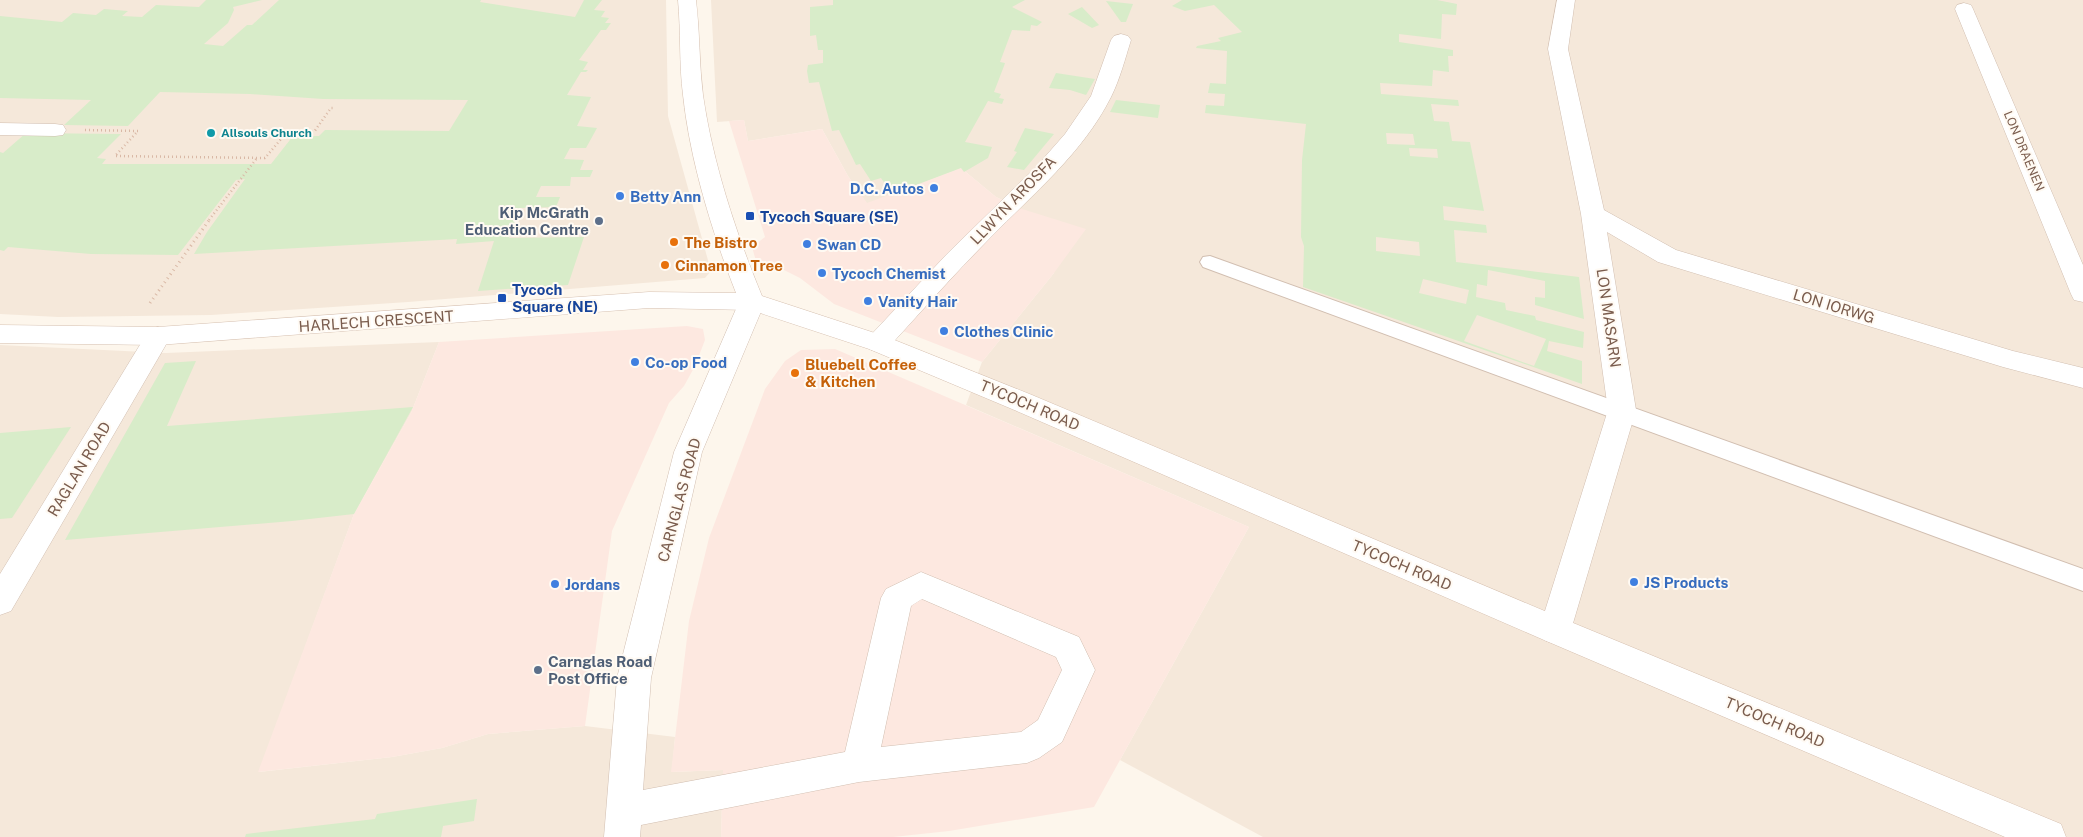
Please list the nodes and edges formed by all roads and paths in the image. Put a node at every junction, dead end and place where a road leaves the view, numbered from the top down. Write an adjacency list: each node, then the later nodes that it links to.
1 (687, 0): 13 (street)
2 (1566, 0): 10 (street, LON MASARN)
3 (1964, 9): 12 (street, LON DRAENEN)
4 (1121, 40): 17 (street, LLWYN AROSFA)
5 (334, 108): 9 (path)
6 (0, 129): 7 (street)
7 (55, 130)
8 (113, 131): 9 (path)
9 (257, 158): 15 (path)
10 (1593, 214): 18 (street, LON IORWG); 19 (street, LON MASARN)
11 (1210, 262): 19 (lane)
12 (2083, 294)
13 (752, 302): 16 (street, HARLECH CRESCENT); 17 (street, TYCOCH ROAD); 24 (street, CARNGLAS ROAD)
14 (0, 334): 15 (street, HARLECH CRESCENT)
15 (125, 334): 16 (street, HARLECH CRESCENT)
16 (158, 336): 21 (street, RAGLAN ROAD)
17 (878, 343): 22 (street, TYCOCH ROAD)
18 (2083, 378)
19 (1622, 410): 20 (lane); 22 (street, LON MASARN)
20 (2083, 580)
21 (0, 602)
22 (1555, 630): 25 (street, TYCOCH ROAD)
23 (859, 766): 23 (street); 24 (street)
24 (623, 824)
25 (2048, 837)

